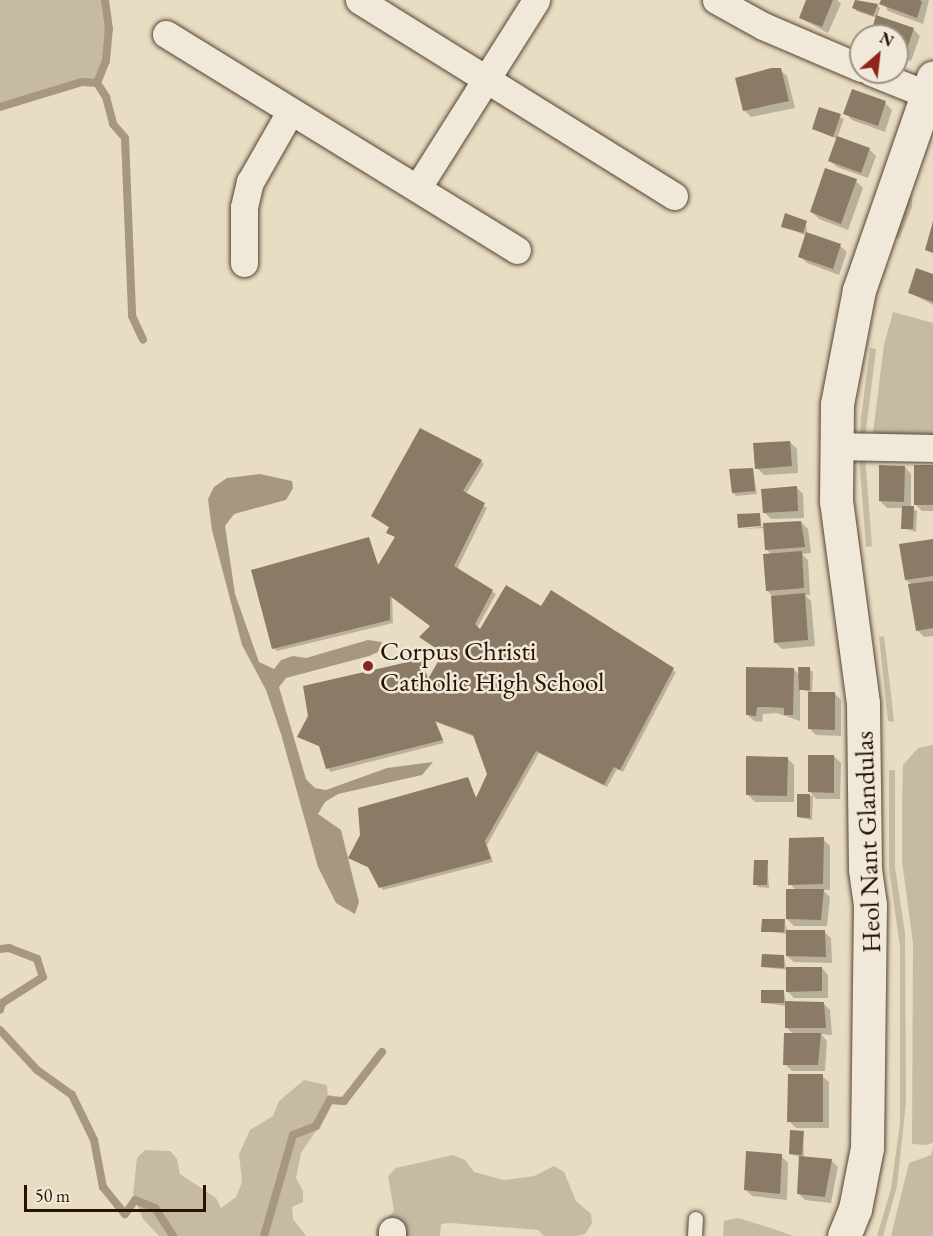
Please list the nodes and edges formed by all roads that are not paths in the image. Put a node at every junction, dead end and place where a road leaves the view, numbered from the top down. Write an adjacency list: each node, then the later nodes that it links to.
1 (358, 0): 6 (street)
2 (536, 0): 6 (street)
3 (716, 0): 5 (street)
4 (166, 34): 9 (street)
5 (849, 63)
6 (485, 81): 10 (street); 11 (street)
7 (909, 83): 8 (street)
8 (931, 90): 14 (street, Heol Nant Glandulas)
9 (290, 112): 10 (street); 13 (street)
10 (418, 187): 12 (street)
11 (674, 196)
12 (517, 250)
13 (244, 263)
14 (835, 446): 15 (street); 18 (street, Heol Nant Glandulas)
15 (933, 448)
16 (696, 1219): 17 (lane)
17 (695, 1236)
18 (844, 1236)

